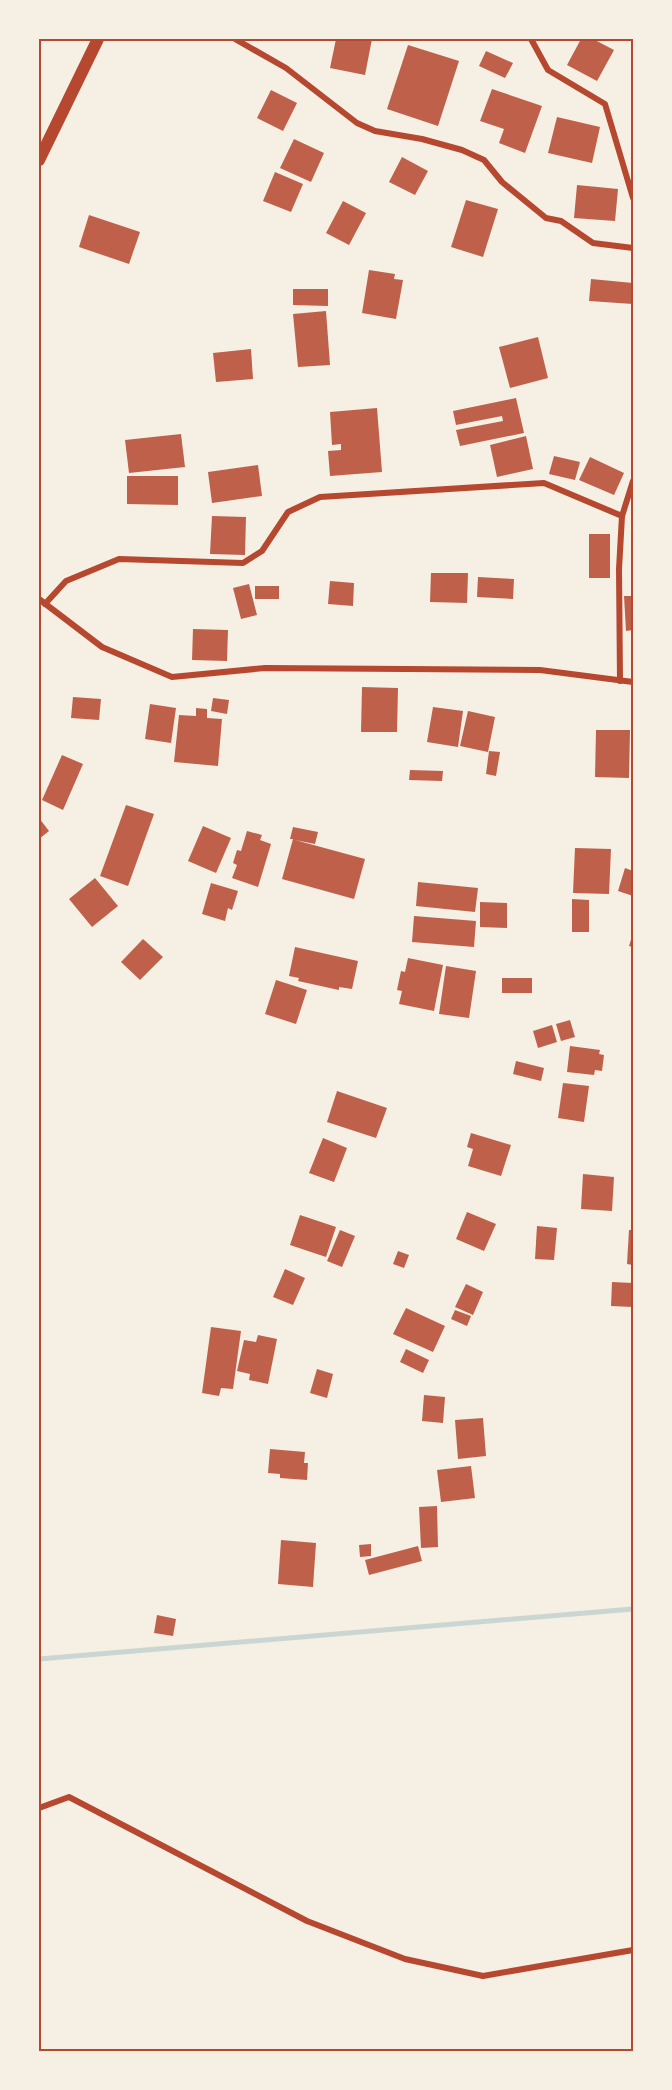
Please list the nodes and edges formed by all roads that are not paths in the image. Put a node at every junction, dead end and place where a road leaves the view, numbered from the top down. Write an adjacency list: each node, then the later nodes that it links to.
1 (98, 39): 4 (main road)
2 (235, 39): 6 (street)
3 (531, 39): 5 (street)
4 (39, 160)
5 (633, 198)
6 (633, 248)
7 (633, 481): 8 (street)
8 (622, 516): 10 (street); 11 (street)
9 (39, 599): 10 (street)
10 (45, 604): 11 (street)
11 (620, 681): 12 (street)
12 (633, 682)
13 (39, 1808): 14 (street)
14 (633, 1950)

